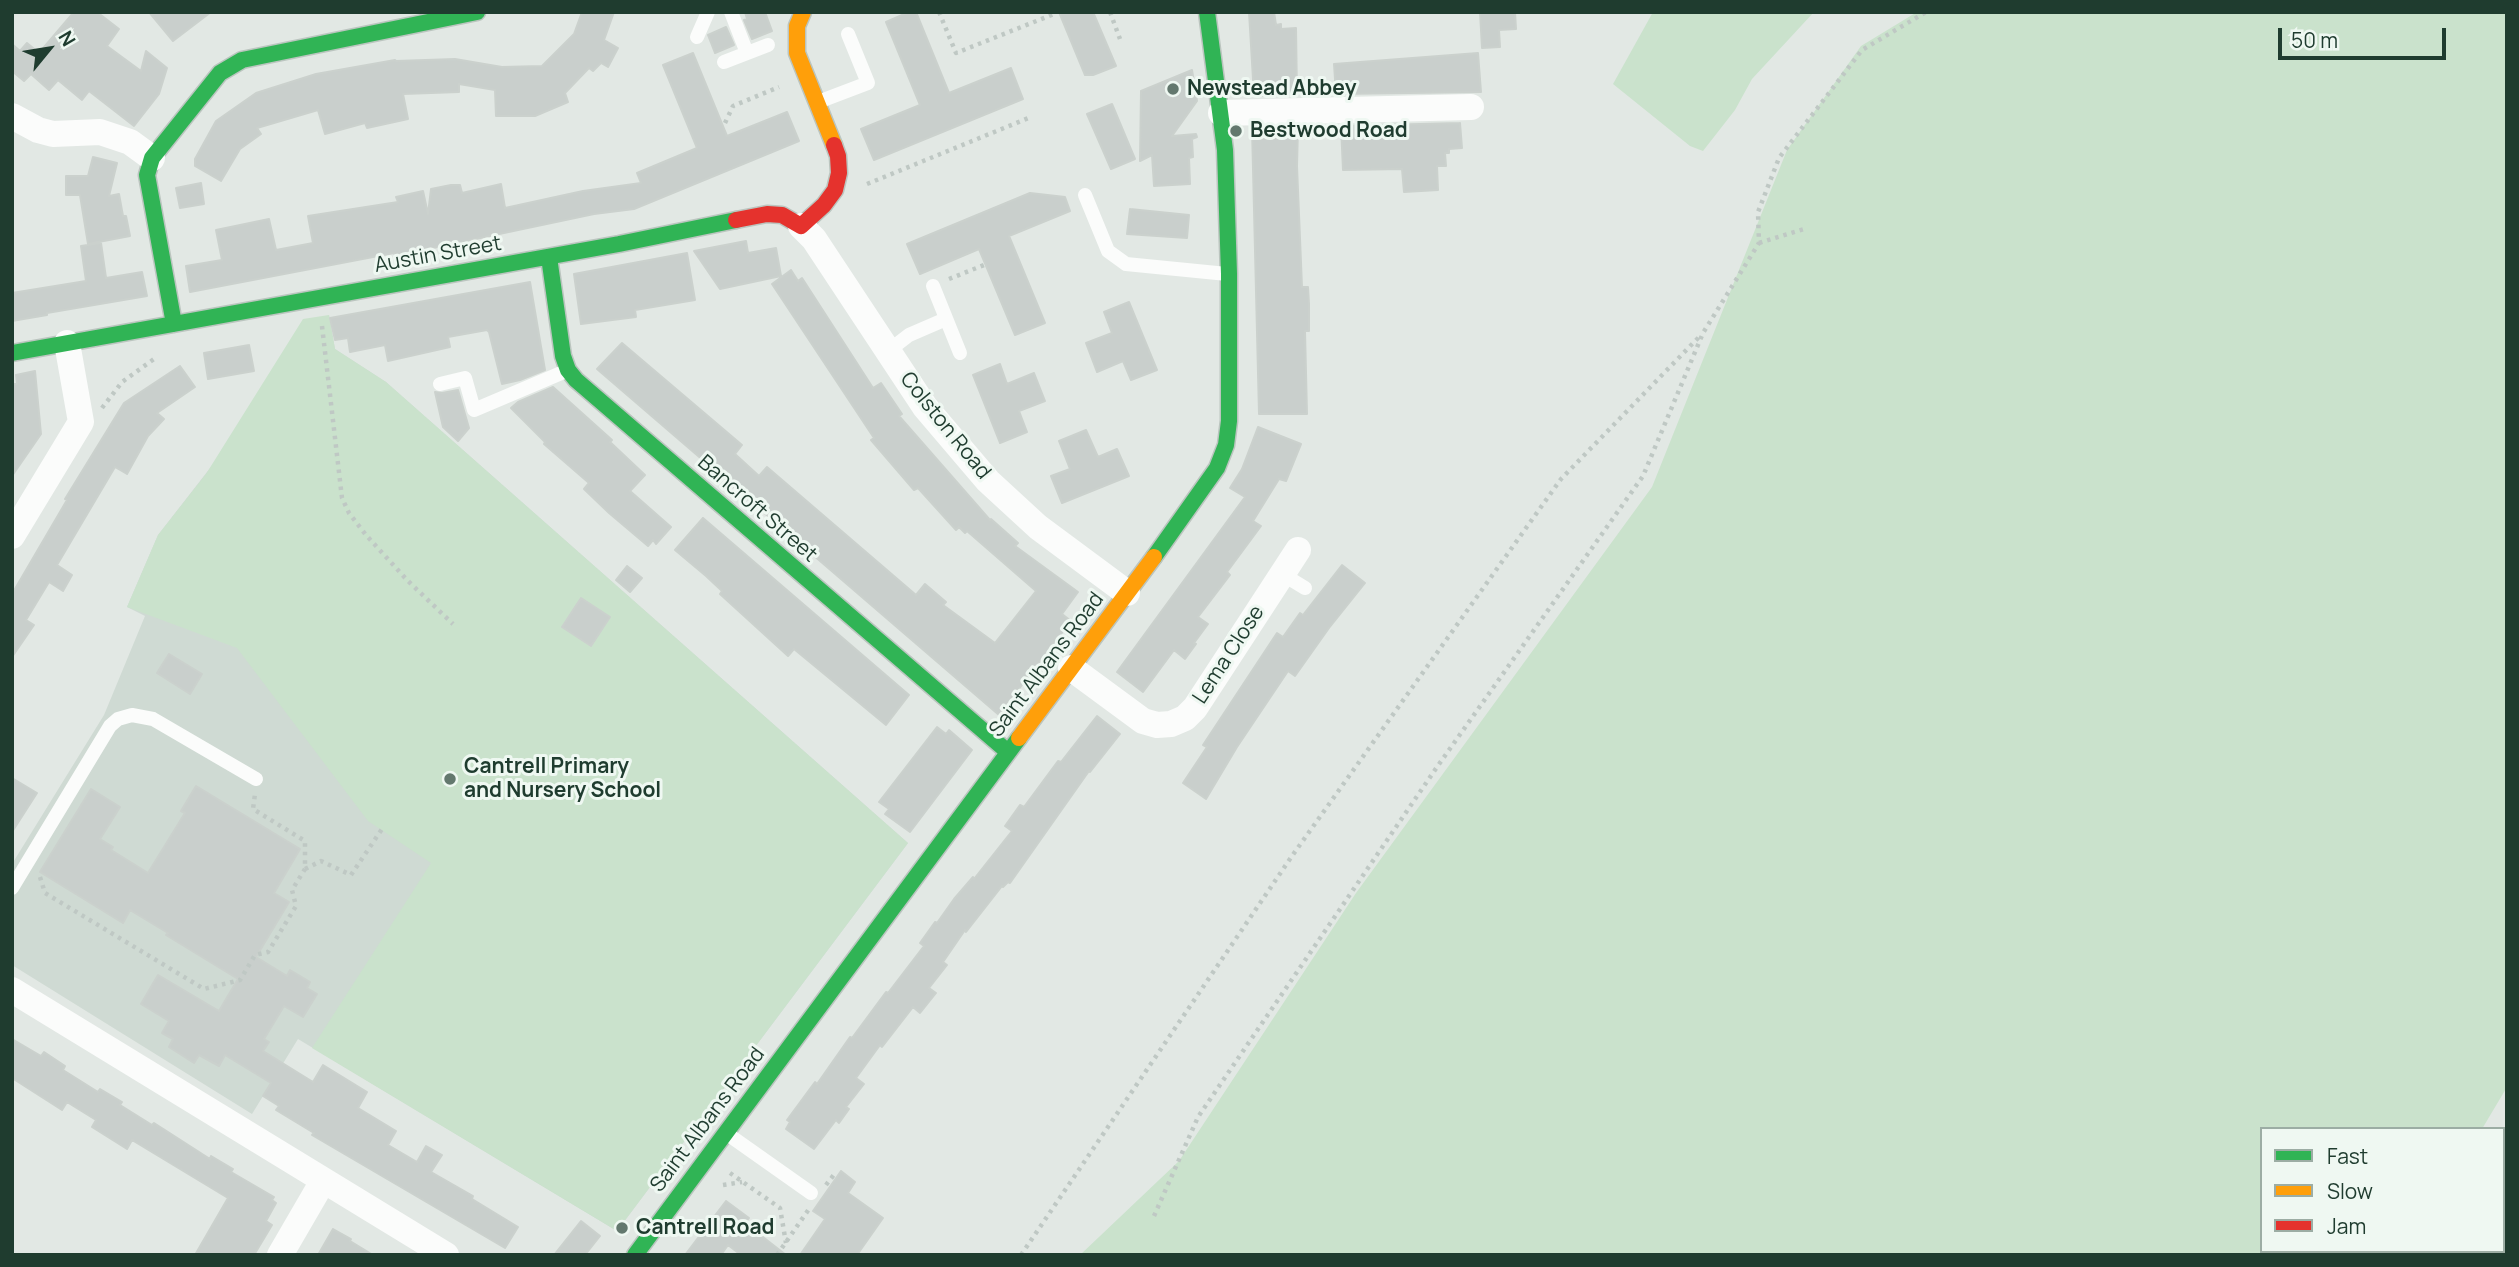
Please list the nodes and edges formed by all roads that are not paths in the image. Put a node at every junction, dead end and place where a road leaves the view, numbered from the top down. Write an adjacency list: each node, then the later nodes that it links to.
1 (477, 12): 15 (street)
2 (708, 12): 7 (lane)
3 (731, 12): 9 (lane)
4 (803, 12): 11 (street)
5 (1207, 12): 13 (street, Saint Albans Road)
6 (848, 34): 11 (lane)
7 (697, 37)
8 (768, 45): 9 (lane)
9 (747, 53): 10 (lane)
10 (724, 62)
11 (817, 103): 17 (street)
12 (1471, 107): 13 (street)
13 (1221, 113): 19 (street, Saint Albans Road)
14 (12, 116): 15 (street)
15 (152, 158): 22 (street)
16 (1085, 195): 19 (lane)
17 (801, 226): 18 (street, Austin Street); 24 (street, Colston Road)
18 (548, 257): 22 (street, Austin Street); 27 (street)
19 (1229, 274): 33 (street, Saint Albans Road)
20 (933, 286): 21 (lane)
21 (946, 319): 24 (lane); 26 (lane)
22 (174, 324): 23 (street, Austin Street)
23 (67, 343): 25 (street, Austin Street); 29 (street)
24 (887, 352): 33 (street, Colston Road)
25 (12, 353)
26 (960, 354)
27 (568, 370): 28 (lane); 35 (street, Bancroft Street)
28 (440, 384)
29 (12, 536)
30 (1298, 550): 31 (street, Lema Close)
31 (1282, 574): 32 (lane); 34 (street, Lema Close)
32 (1305, 589)
33 (1127, 593): 34 (street, Saint Albans Road)
34 (1071, 668): 35 (street, Saint Albans Road)
35 (1008, 752): 39 (street, Saint Albans Road)
36 (256, 779): 37 (lane)
37 (12, 888)
38 (12, 990): 40 (street)
39 (725, 1132): 41 (lane); 44 (street, Saint Albans Road)
40 (323, 1181): 42 (street); 43 (street)
41 (817, 1191)
42 (279, 1255)
43 (446, 1255)
44 (635, 1255)

